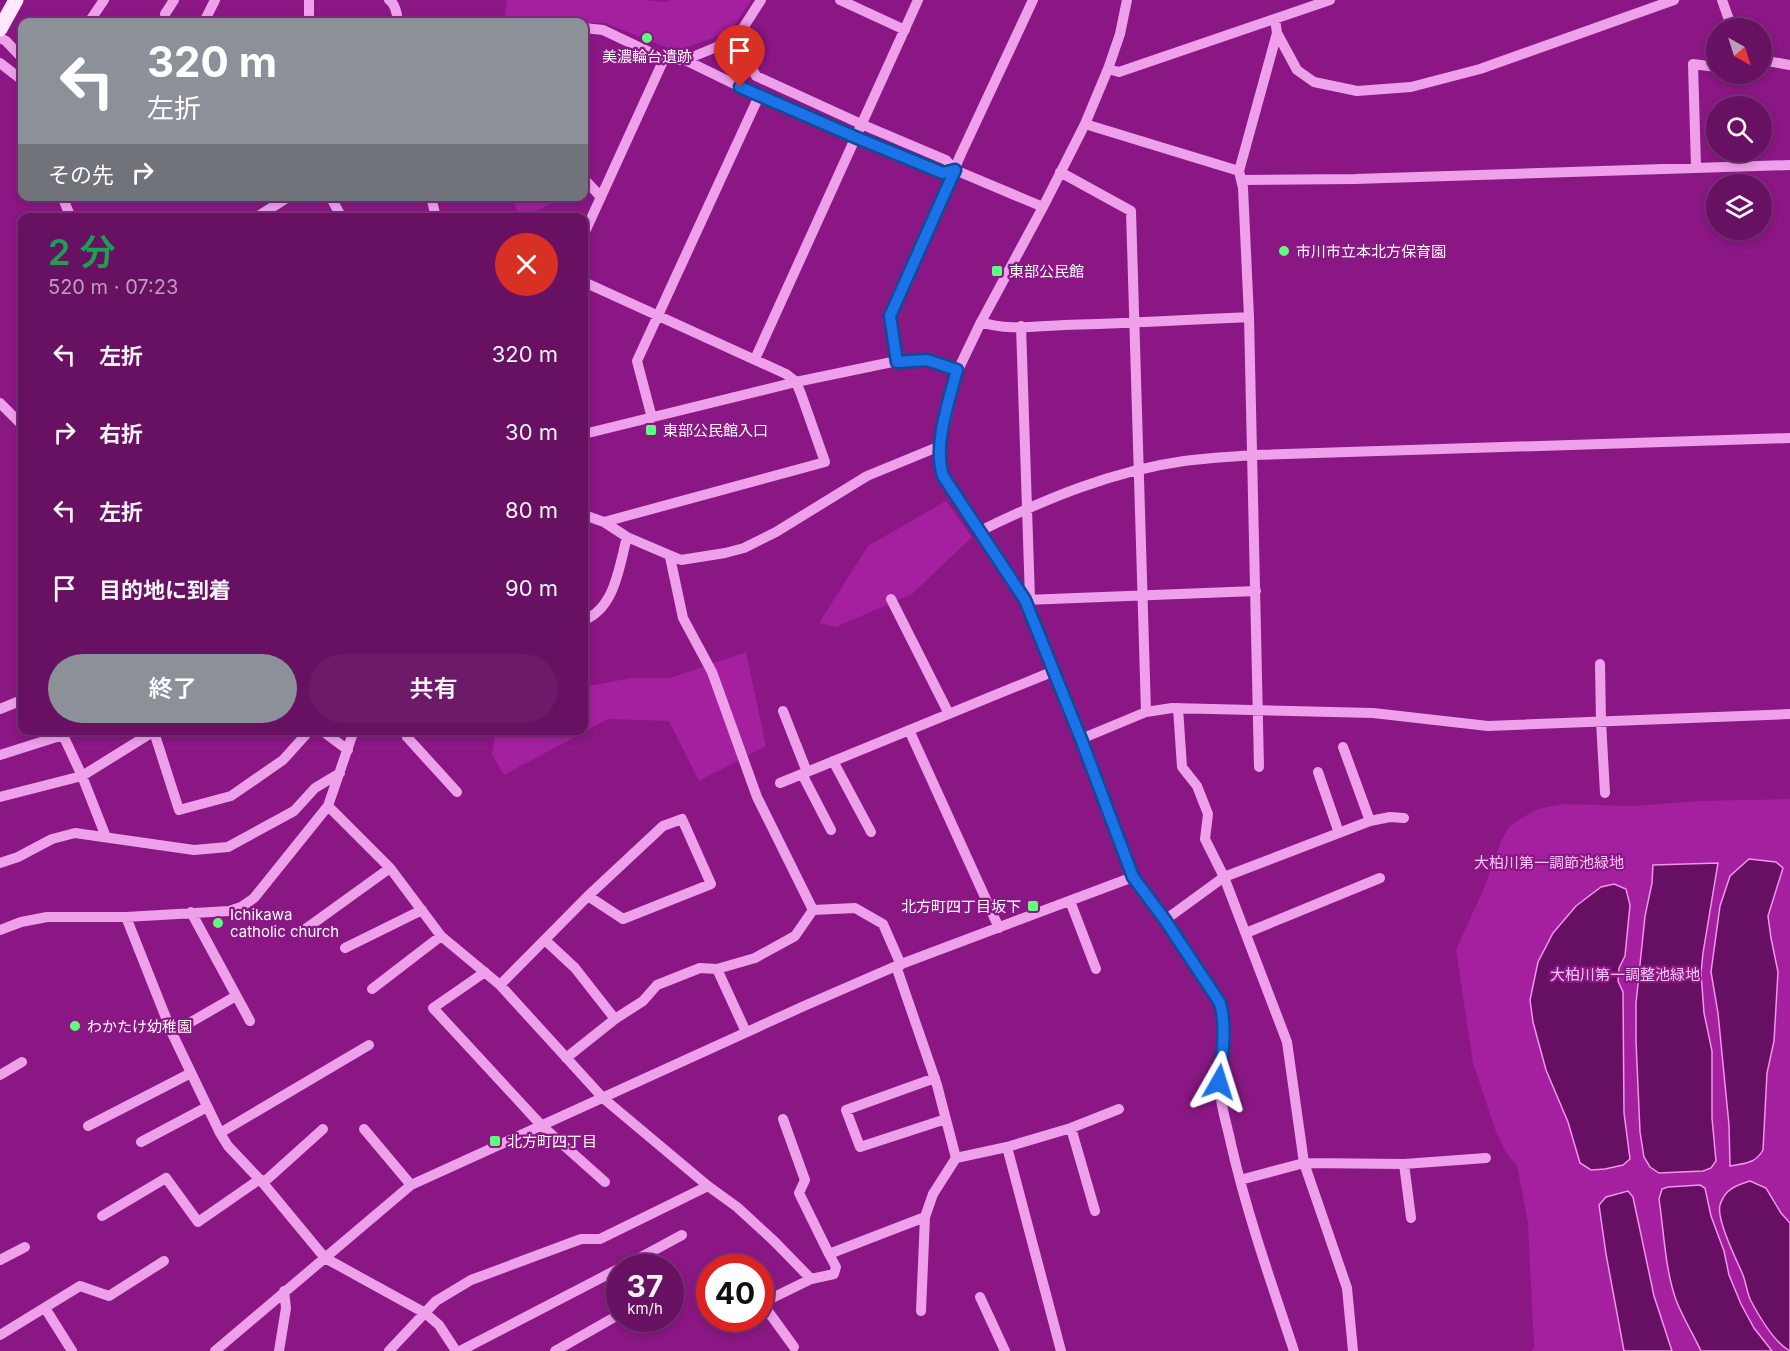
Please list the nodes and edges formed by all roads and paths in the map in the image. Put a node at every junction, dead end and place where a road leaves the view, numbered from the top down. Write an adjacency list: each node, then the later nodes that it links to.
1 (16, 0): 22 (main road)
2 (104, 0): 16 (street)
3 (174, 0): 15 (street)
4 (215, 0): 17 (street)
5 (309, 0): 18 (street)
6 (761, 0): 27 (street)
7 (840, 0): 24 (street)
8 (918, 0): 24 (street)
9 (1033, 0): 43 (street)
10 (1127, 0): 35 (street)
11 (1330, 0): 21 (street)
12 (1674, 0): 25 (street)
13 (1722, 0): 20 (street)
14 (391, 1): 19 (street)
15 (165, 14)
16 (92, 18)
17 (206, 18)
18 (309, 18)
19 (397, 18)
20 (1728, 18)
21 (1275, 19): 25 (street); 35 (street)
22 (0, 28)
23 (588, 28): 29 (street)
24 (904, 30): 38 (street)
25 (1277, 33): 45 (street)
26 (0, 38): 28 (street)
27 (736, 39): 30 (street); 38 (street)
28 (18, 54)
29 (664, 59): 30 (street); 47 (street)
30 (685, 60): 37 (street)
31 (1772, 62): 33 (street)
32 (0, 63): 36 (street)
33 (1790, 65)
34 (1706, 66): 42 (street)
35 (1108, 69): 39 (street)
36 (18, 77)
37 (759, 96): 40 (street); 53 (street)
38 (861, 124): 40 (street); 43 (street)
39 (1084, 124): 44 (street); 45 (street)
40 (855, 137): 43 (street); 58 (street)
41 (1790, 165): 42 (street)
42 (1696, 167): 45 (street)
43 (955, 170): 49 (street); 59 (street)
44 (1060, 172): 49 (street); 56 (street)
45 (1240, 176): 54 (street)
46 (588, 183): 47 (street)
47 (601, 197): 51 (street)
48 (282, 201): 50 (street)
49 (1042, 207): 55 (street)
50 (263, 213)
51 (588, 225)
52 (588, 284): 53 (street)
53 (658, 315): 58 (street); 63 (street)
54 (1249, 317): 56 (street); 68 (street)
55 (981, 322): 57 (street); 60 (street)
56 (1134, 323): 57 (street); 69 (street)
57 (1021, 326): 70 (street)
58 (755, 359): 61 (street)
59 (897, 362): 60 (street); 61 (street)
60 (957, 370): 67 (street)
61 (796, 382): 63 (street); 72 (street)
62 (0, 404): 64 (street)
63 (652, 418): 65 (street)
64 (18, 421)
65 (588, 433)
66 (1790, 438): 68 (street)
67 (940, 446): 73 (street); 75 (street)
68 (1253, 455): 69 (street); 76 (street)
69 (1139, 470): 70 (street); 77 (street)
70 (1028, 508): 73 (street); 79 (street)
71 (588, 516): 72 (street)
72 (604, 522): 74 (street)
73 (980, 531): 79 (street)
74 (627, 537): 75 (street); 80 (street)
75 (670, 557): 127 (street)
76 (1256, 591): 77 (street); 86 (street)
77 (1142, 596): 79 (street); 88 (street)
78 (891, 599): 89 (street)
79 (1028, 599): 82 (street)
80 (588, 618)
81 (1600, 664): 91 (street)
82 (1054, 671): 89 (street); 99 (street)
83 (18, 702): 85 (street)
84 (1178, 708): 86 (street); 88 (street); 123 (street)
85 (0, 710)
86 (1258, 710): 91 (street); 104 (street)
87 (783, 711): 107 (street)
88 (1146, 712): 99 (street)
89 (949, 714): 92 (street)
90 (1790, 714): 91 (street)
91 (1601, 721): 111 (street)
92 (909, 730): 103 (street); 132 (street)
93 (149, 735): 108 (street)
94 (156, 735): 95 (street)
95 (306, 735)
96 (328, 735): 101 (street)
97 (352, 735): 101 (street)
98 (408, 735): 110 (street)
99 (1081, 739): 122 (street)
100 (1343, 747): 115 (street)
101 (348, 750): 106 (street)
102 (0, 755): 108 (street)
103 (833, 761): 107 (street); 117 (street)
104 (1259, 767)
105 (1318, 772): 118 (street)
106 (340, 773): 113 (street); 119 (street)
107 (805, 773): 109 (street); 116 (street)
108 (82, 776): 112 (street); 119 (street)
109 (780, 783)
110 (457, 792)
111 (1605, 793)
112 (0, 796)
113 (328, 806): 121 (street); 129 (street)
114 (1404, 818): 115 (street)
115 (1370, 821): 118 (street)
116 (831, 830)
117 (871, 831)
118 (1339, 833): 123 (street)
119 (106, 837): 120 (street)
120 (0, 863)
121 (390, 868): 128 (street); 134 (street)
122 (1133, 877): 126 (street); 131 (street)
123 (1224, 877): 131 (street); 135 (street)
124 (1380, 878): 135 (street)
125 (588, 896): 125 (street); 137 (street)
126 (1070, 901): 132 (street); 141 (street)
127 (813, 909): 139 (street); 140 (street)
128 (422, 910): 136 (street); 138 (street)
129 (190, 912): 130 (street); 145 (street)
130 (126, 917): 133 (street); 149 (street)
131 (1165, 920): 173 (street)
132 (999, 928): 139 (street)
133 (0, 930)
134 (304, 930)
135 (1245, 933): 171 (street)
136 (441, 936): 142 (street); 144 (street)
137 (545, 940): 143 (street); 146 (street)
138 (345, 948)
139 (898, 966): 148 (street); 155 (street)
140 (717, 969): 146 (street); 148 (street)
141 (1096, 969)
142 (485, 972): 143 (street); 161 (street)
143 (500, 985): 151 (street)
144 (372, 989)
145 (236, 996): 147 (street); 149 (street)
146 (615, 1019): 151 (street)
147 (250, 1021)
148 (746, 1032): 156 (street)
149 (172, 1033): 153 (street)
150 (369, 1045): 166 (street)
151 (566, 1058): 156 (street)
152 (22, 1062): 154 (street)
153 (191, 1073): 157 (street); 162 (street)
154 (0, 1075)
155 (935, 1078): 160 (street); 160 (street)
156 (603, 1098): 161 (street); 177 (street)
157 (207, 1107): 166 (street); 167 (street)
158 (1119, 1109): 164 (street)
159 (783, 1119): 185 (street)
160 (946, 1119): 169 (street)
161 (541, 1125): 175 (street); 176 (street)
162 (88, 1126)
163 (323, 1128): 174 (street)
164 (1071, 1128): 168 (street); 178 (street)
165 (364, 1129): 176 (street)
166 (220, 1133): 174 (street)
167 (141, 1142)
168 (1007, 1147): 169 (street); 206 (street)
169 (956, 1158): 180 (street)
170 (1486, 1158): 172 (street)
171 (1304, 1163): 172 (street); 173 (street); 208 (street)
172 (1404, 1164): 181 (street)
173 (1239, 1180): 207 (street)
174 (262, 1181): 179 (street); 186 (street)
175 (605, 1182)
176 (411, 1185): 186 (street)
177 (708, 1186): 190 (street); 195 (street)
178 (1095, 1211)
179 (102, 1216)
180 (925, 1218): 185 (street); 194 (street)
181 (1411, 1218)
182 (682, 1235): 184 (street)
183 (25, 1247): 187 (street)
184 (646, 1254)
185 (829, 1254): 190 (street)
186 (325, 1258): 191 (street); 195 (street)
187 (0, 1260)
188 (164, 1261): 193 (street)
189 (606, 1275): 203 (street)
190 (810, 1279): 198 (street)
191 (284, 1291): 200 (street); 201 (street)
192 (980, 1297): 205 (street)
193 (45, 1308): 197 (street); 199 (street)
194 (921, 1311)
195 (425, 1313): 202 (street); 203 (street)
196 (606, 1322): 204 (street)
197 (0, 1335)
198 (794, 1347)
199 (72, 1351)
200 (215, 1351)
201 (279, 1351)
202 (388, 1351)
203 (458, 1351)
204 (555, 1351)
205 (1005, 1351)
206 (1061, 1351)
207 (1294, 1351)
208 (1353, 1351)

